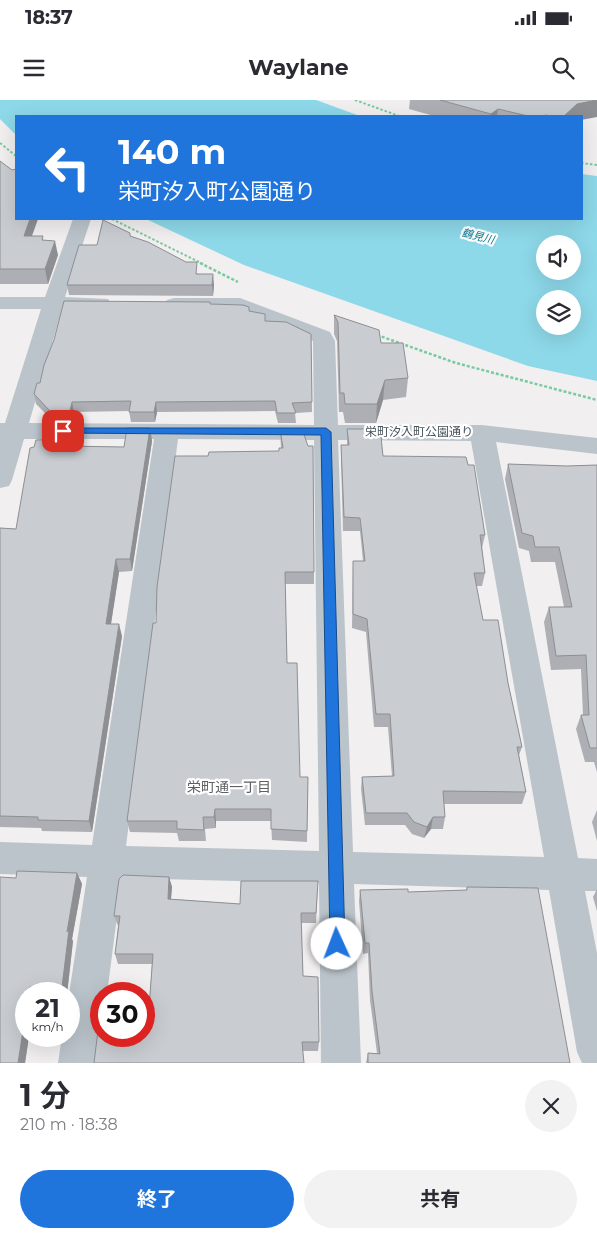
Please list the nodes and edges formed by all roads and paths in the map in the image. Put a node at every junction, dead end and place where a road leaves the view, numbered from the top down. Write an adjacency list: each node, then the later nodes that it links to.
1 (355, 100): 2 (path)
2 (395, 115)
3 (0, 143): 4 (path)
4 (15, 155)
5 (583, 163): 6 (path)
6 (597, 165)
7 (82, 220): 11 (street)
8 (114, 220): 9 (path)
9 (240, 283)
10 (0, 303): 11 (street)
11 (53, 303): 12 (street); 16 (street)
12 (124, 304)
13 (153, 304): 18 (street)
14 (377, 335): 15 (path)
15 (597, 400)
16 (8, 431): 17 (street, 栄町汐入町公園通り); 21 (street)
17 (168, 431): 18 (street, 栄町汐入町公園通り); 23 (street)
18 (326, 432): 19 (street, 栄町汐入町公園通り); 24 (street)
19 (482, 433): 20 (street, 栄町汐入町公園通り); 25 (street)
20 (597, 446)
21 (0, 480)
22 (0, 858): 23 (street)
23 (106, 861): 24 (street); 28 (street)
24 (335, 868): 25 (street); 29 (street)
25 (563, 873): 26 (street); 27 (street)
26 (597, 875)
27 (597, 1052)
28 (78, 1063)
29 (341, 1063)

